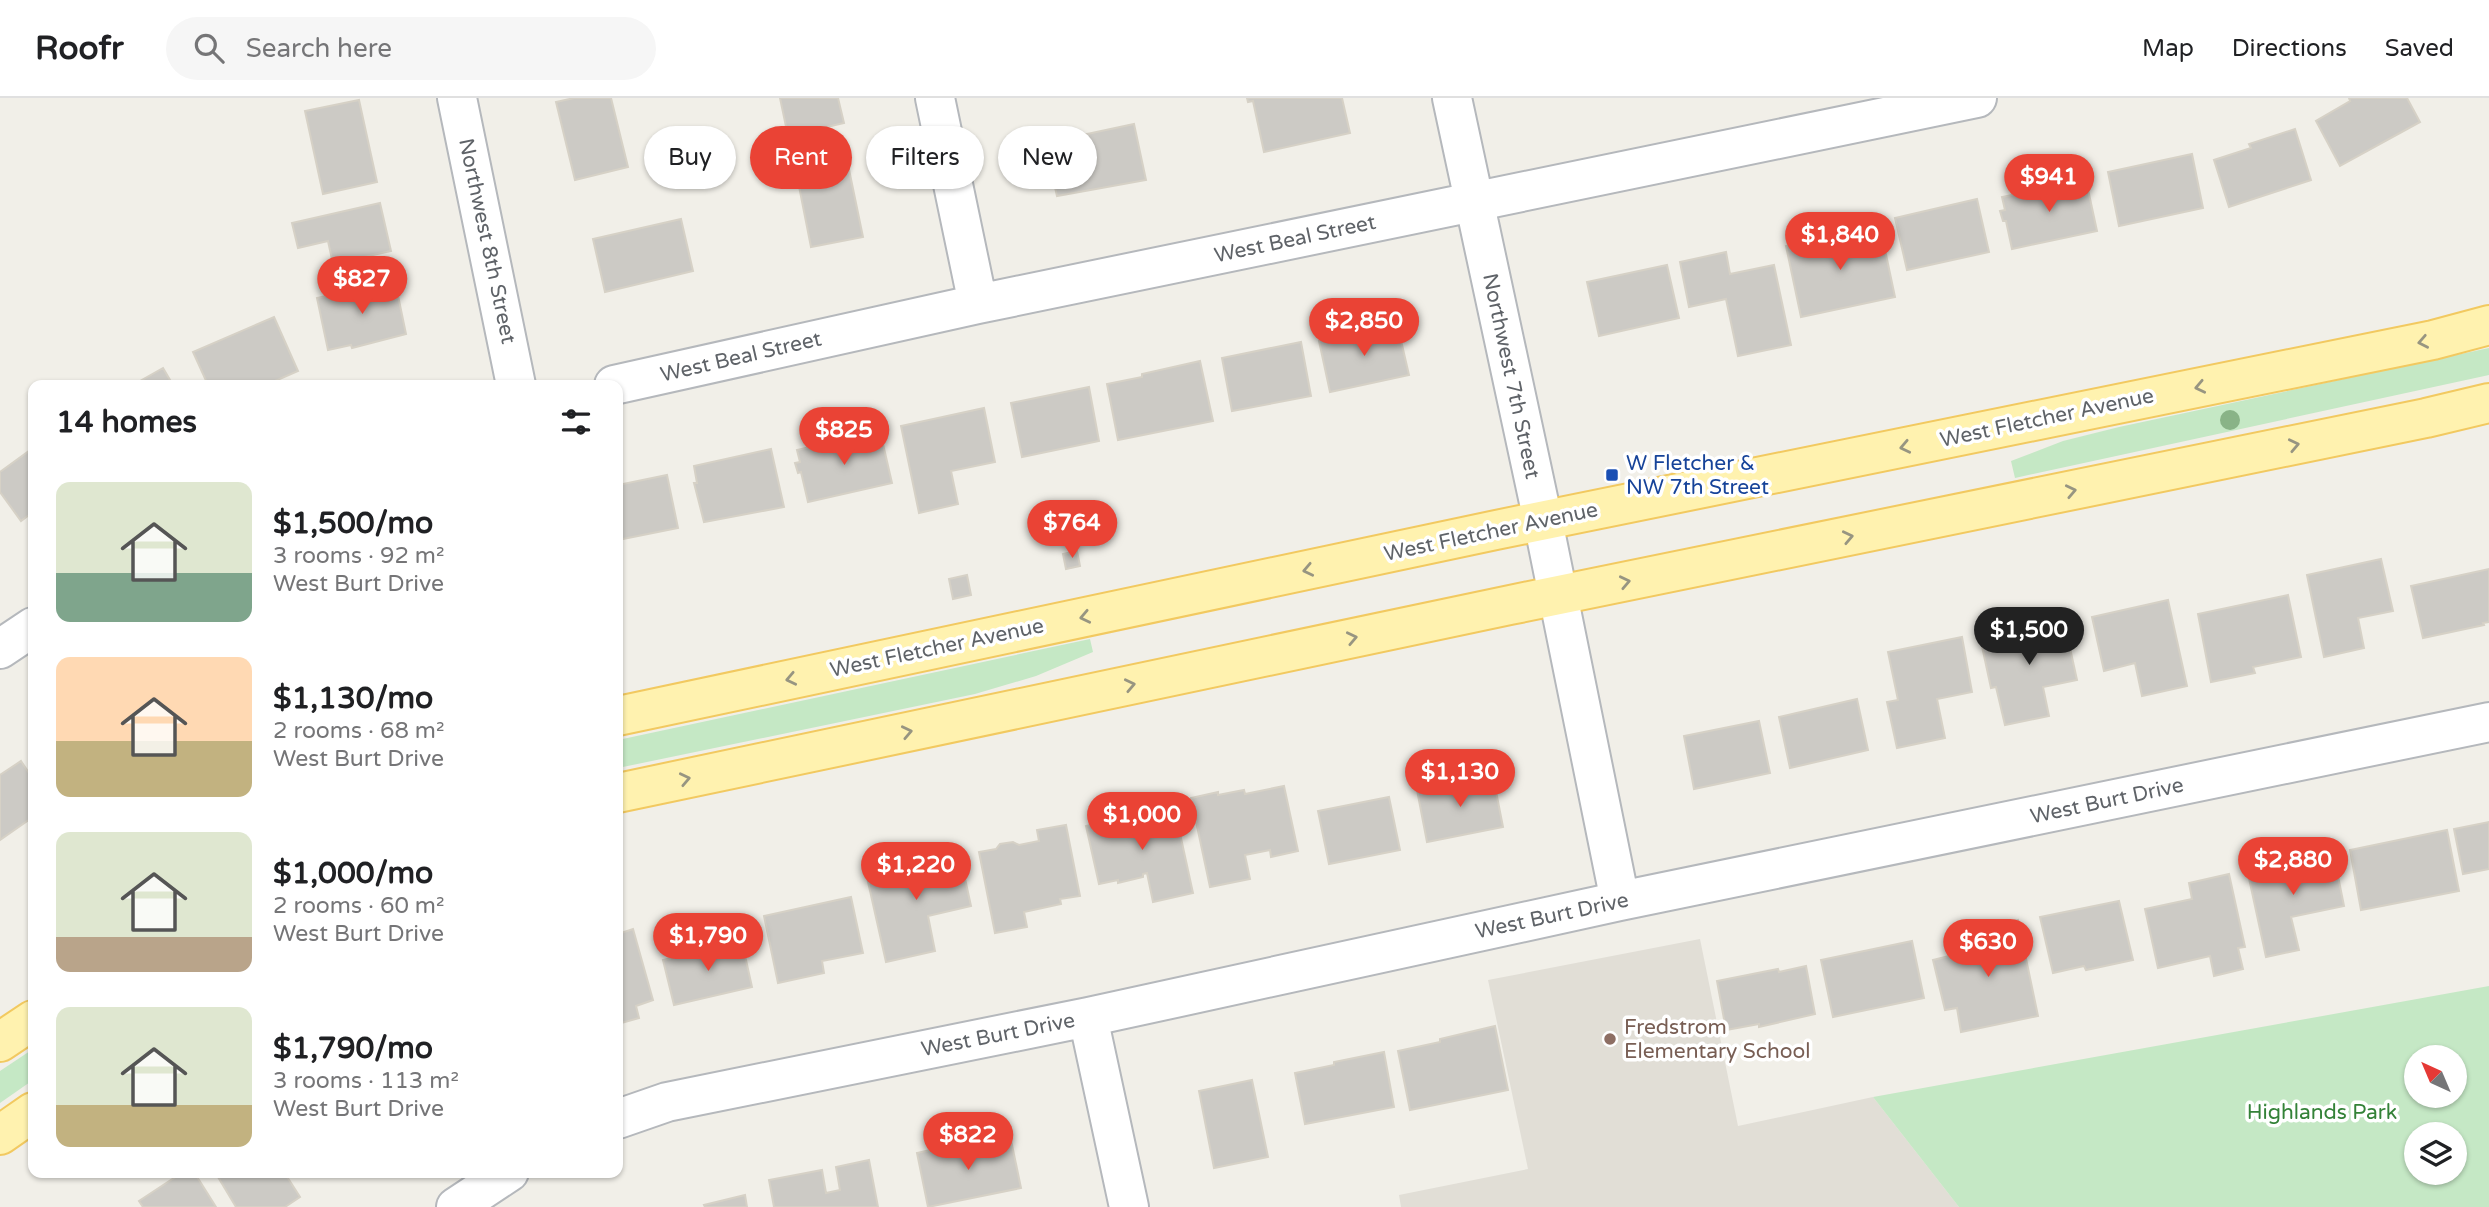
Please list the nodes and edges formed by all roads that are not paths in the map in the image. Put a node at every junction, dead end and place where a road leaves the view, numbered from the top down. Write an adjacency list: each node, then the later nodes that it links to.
1 (457, 98): 9 (street, Northwest 8th Street)
2 (935, 98): 7 (street)
3 (1451, 98): 6 (street, Northwest 7th Street)
4 (1978, 98): 5 (street, West Beal Street)
5 (1931, 103): 6 (street, West Beal Street)
6 (1473, 202): 7 (street, West Beal Street); 12 (street, Northwest 7th Street)
7 (978, 304): 10 (street, West Beal Street)
8 (2489, 325): 12 (main road, West Fletcher Avenue, one-way to 12)
9 (515, 380)
10 (623, 383)
11 (2489, 403): 13 (main road, one-way to 11)
12 (1543, 521): 13 (street, Northwest 7th Street); 16 (main road, West Fletcher Avenue, one-way to 16)
13 (1559, 596): 18 (main road, one-way to 13); 19 (street, Northwest 7th Street)
14 (28, 630): 15 (street)
15 (0, 649)
16 (623, 715)
17 (2489, 722): 19 (street, West Burt Drive)
18 (623, 792)
19 (1620, 901): 20 (street, West Burt Drive)
20 (1088, 1017): 24 (street, West Burt Drive); 28 (street)
21 (28, 1023): 22 (main road)
22 (0, 1042)
23 (28, 1115): 25 (main road)
24 (623, 1117)
25 (0, 1135)
26 (500, 1178): 27 (street)
27 (456, 1207)
28 (1129, 1207)

